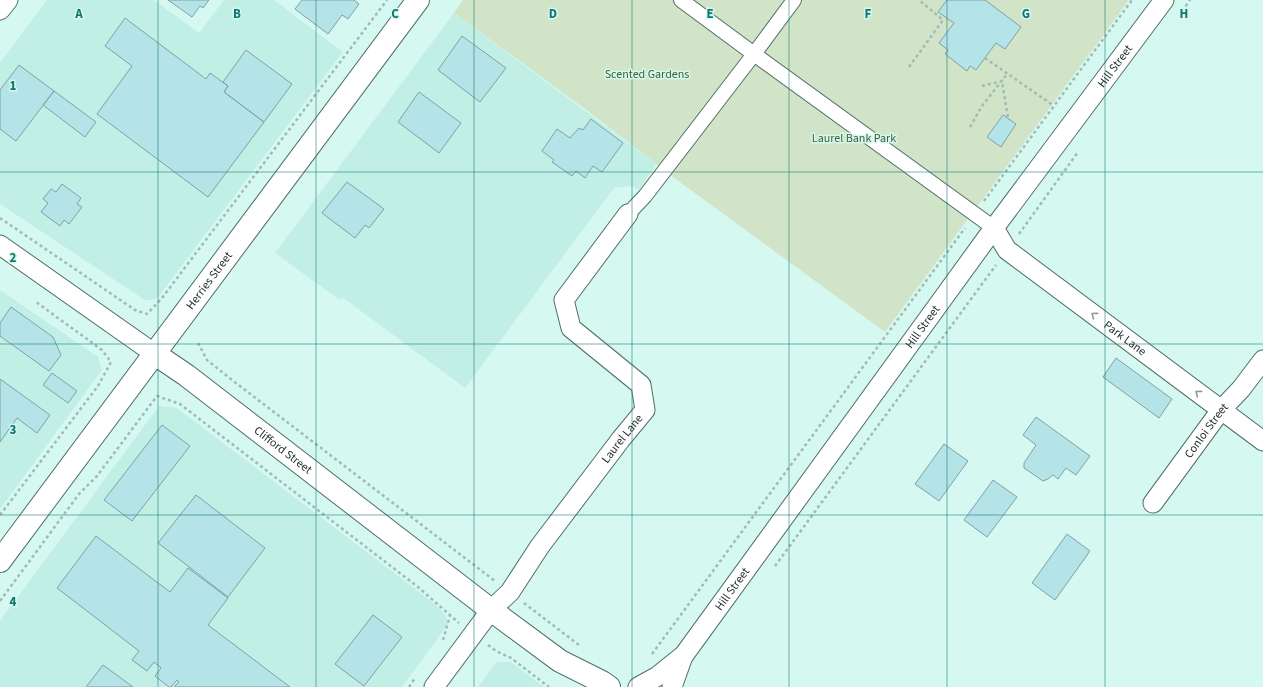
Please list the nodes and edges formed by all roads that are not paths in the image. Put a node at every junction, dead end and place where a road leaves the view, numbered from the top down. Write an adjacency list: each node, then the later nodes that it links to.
1 (8, 0): 6 (street)
2 (418, 0): 11 (main road, Herries Street)
3 (681, 0): 7 (street)
4 (794, 0): 7 (street)
5 (1164, 0): 9 (street, Hill Street)
6 (0, 10)
7 (754, 54): 8 (street); 9 (street)
8 (628, 214): 17 (street, Laurel Lane)
9 (994, 228): 13 (street, Park Lane, one-way to 9); 18 (street, Hill Street)
10 (0, 245): 11 (street, Clifford Street)
11 (155, 354): 16 (main road, Herries Street); 17 (main road, Clifford Street)
12 (1263, 360): 13 (street, Conloi Street)
13 (1221, 410): 14 (street, Park Lane); 15 (street, Conloi Street)
14 (1263, 441)
15 (1153, 503)
16 (0, 561)
17 (491, 610): 19 (main road, Clifford Street); 20 (street, Laurel Lane)
18 (684, 655): 23 (street); 24 (street)
19 (560, 661): 21 (main road, Clifford Street); 22 (main road, Clifford Street)
20 (434, 687)
21 (582, 687)
22 (609, 687)
23 (638, 687)
24 (672, 687)

